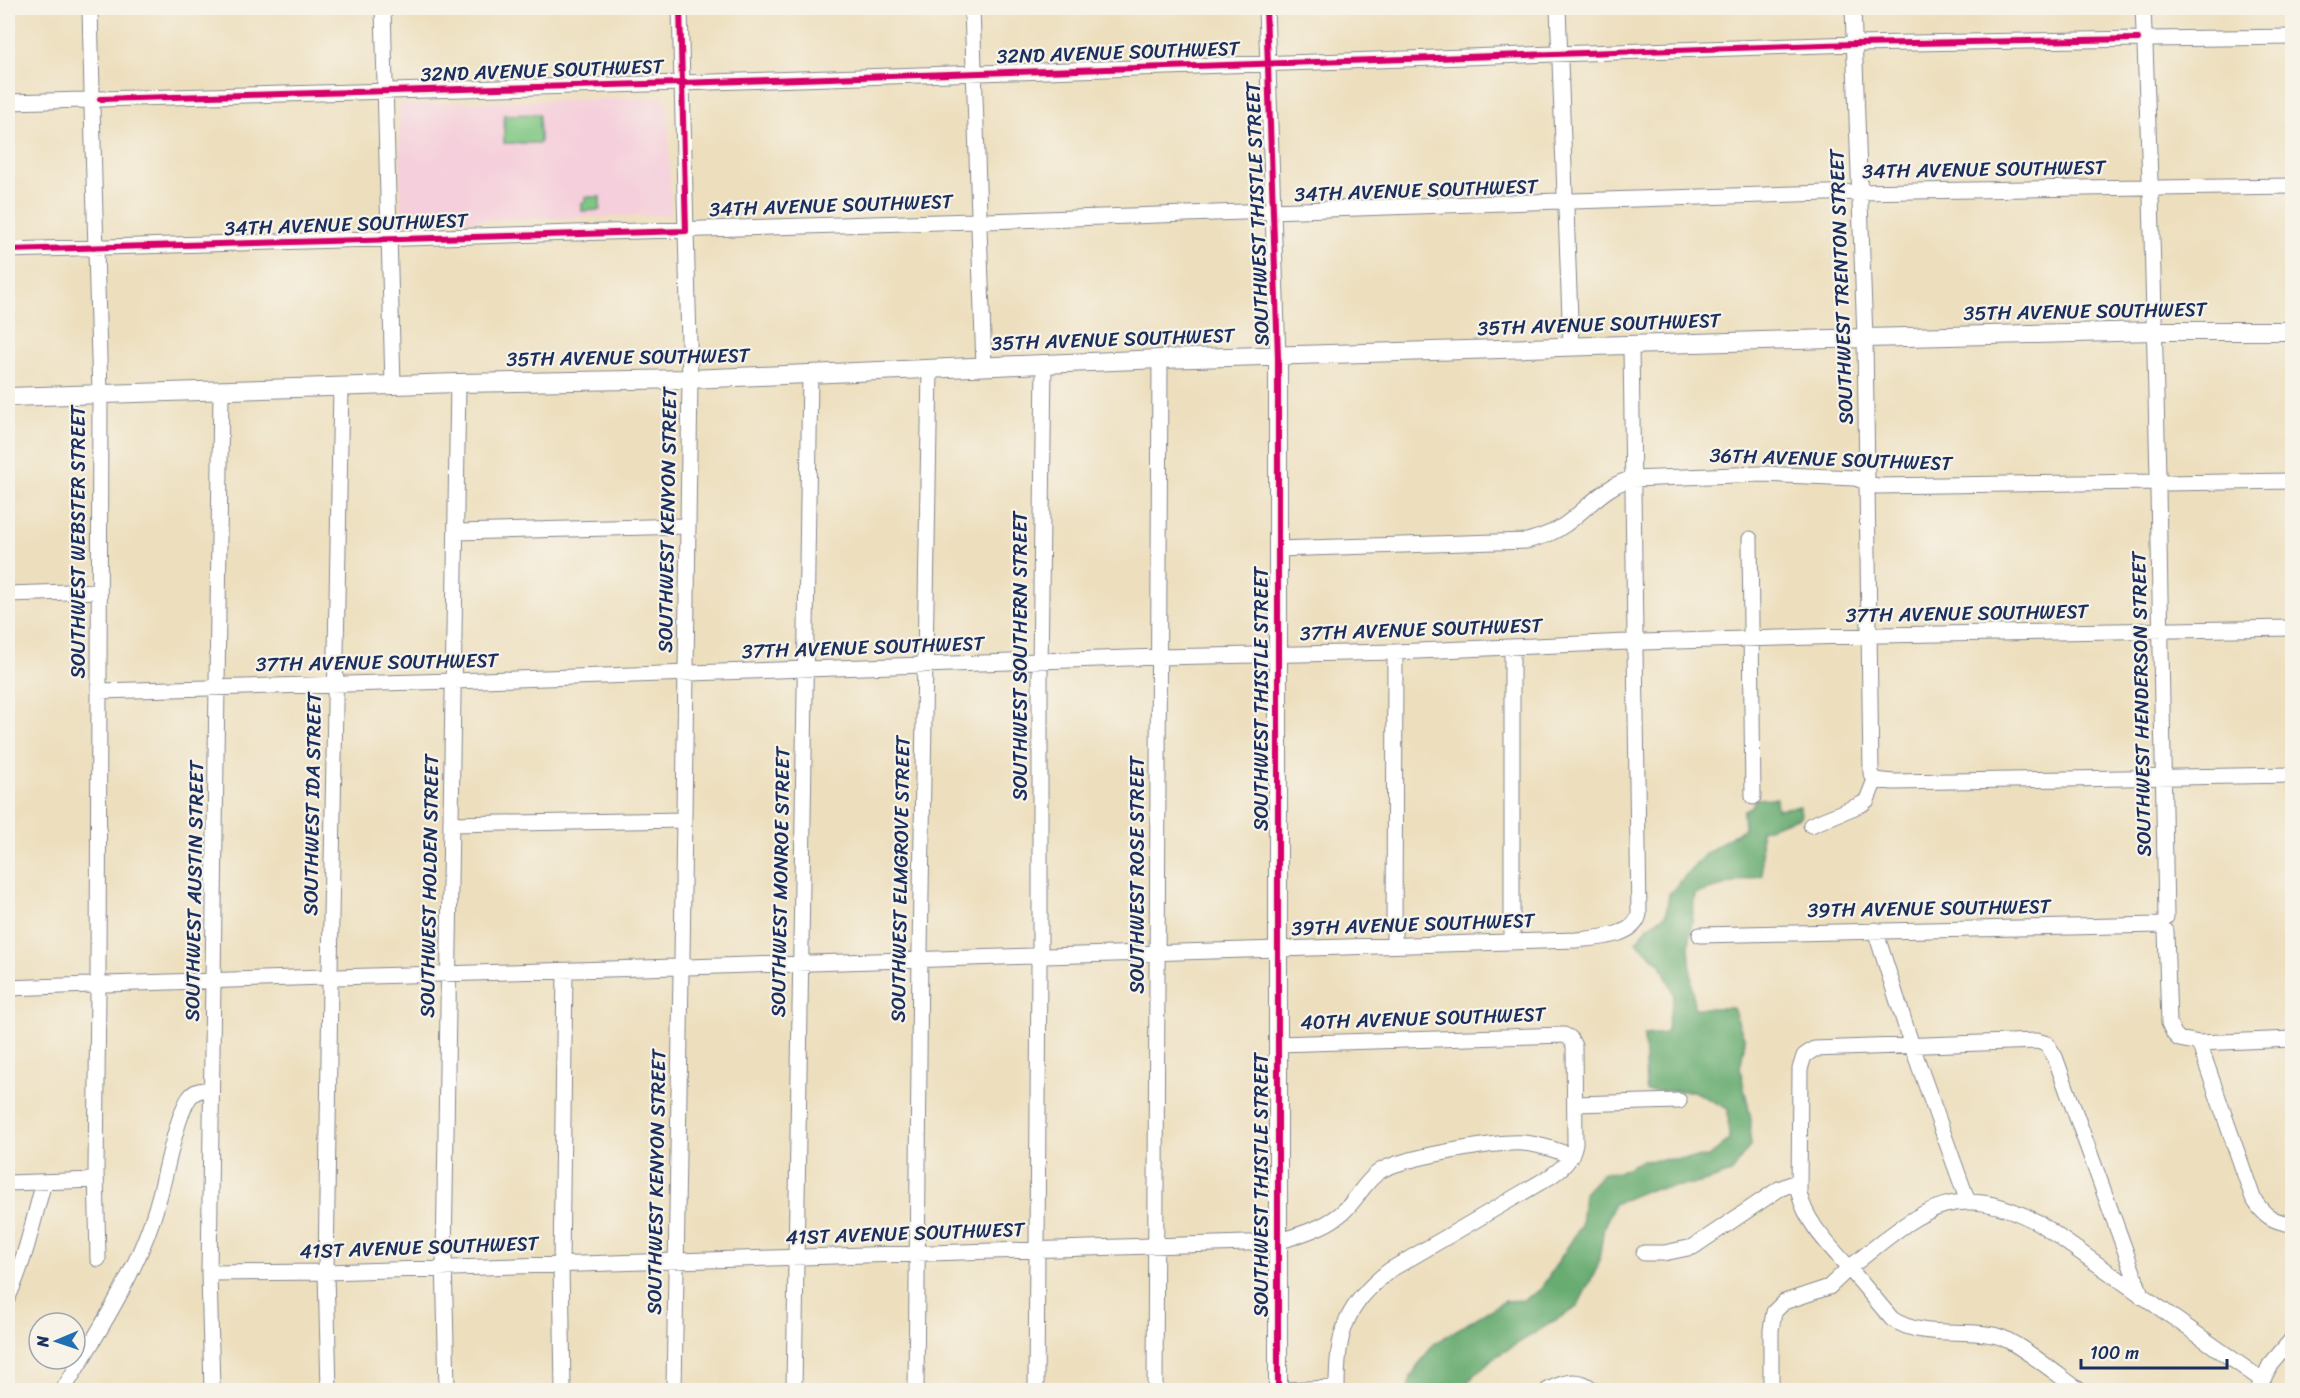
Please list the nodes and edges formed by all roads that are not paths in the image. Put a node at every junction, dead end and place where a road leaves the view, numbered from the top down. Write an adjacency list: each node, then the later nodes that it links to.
1 (90, 8): 17 (street, SOUTHWEST WEBSTER STREET)
2 (383, 8): 16 (street)
3 (680, 8): 15 (street, SOUTHWEST KENYON STREET)
4 (972, 8): 14 (street)
5 (1266, 8): 13 (street, SOUTHWEST THISTLE STREET)
6 (1558, 8): 12 (street)
7 (1853, 8): 11 (street, SOUTHWEST TRENTON STREET)
8 (2144, 8): 10 (street, SOUTHWEST HENDERSON STREET)
9 (2292, 37): 10 (street, 32ND AVENUE SOUTHWEST)
10 (2145, 39): 11 (street, 32ND AVENUE SOUTHWEST); 20 (street, SOUTHWEST HENDERSON STREET)
11 (1855, 44): 12 (street, 32ND AVENUE SOUTHWEST); 21 (street, SOUTHWEST TRENTON STREET)
12 (1560, 54): 13 (street, 32ND AVENUE SOUTHWEST); 22 (street)
13 (1268, 63): 14 (street, 32ND AVENUE SOUTHWEST); 23 (street, SOUTHWEST THISTLE STREET)
14 (975, 73): 15 (street, 32ND AVENUE SOUTHWEST); 24 (street)
15 (682, 83): 16 (street, 32ND AVENUE SOUTHWEST); 25 (street, SOUTHWEST KENYON STREET)
16 (386, 91): 17 (street, 32ND AVENUE SOUTHWEST); 26 (street)
17 (92, 99): 18 (street, 32ND AVENUE SOUTHWEST); 27 (street, SOUTHWEST WEBSTER STREET)
18 (8, 102)
19 (2292, 186): 20 (street, 34TH AVENUE SOUTHWEST)
20 (2150, 187): 21 (street, 34TH AVENUE SOUTHWEST); 29 (street, SOUTHWEST HENDERSON STREET)
21 (1859, 192): 22 (street, 34TH AVENUE SOUTHWEST); 31 (street, SOUTHWEST TRENTON STREET)
22 (1566, 201): 23 (street, 34TH AVENUE SOUTHWEST); 33 (street)
23 (1273, 212): 24 (street, 34TH AVENUE SOUTHWEST); 34 (street, SOUTHWEST THISTLE STREET)
24 (979, 221): 25 (street, 34TH AVENUE SOUTHWEST); 37 (street)
25 (686, 231): 26 (street, 34TH AVENUE SOUTHWEST); 40 (street, SOUTHWEST KENYON STREET)
26 (389, 239): 27 (street, 34TH AVENUE SOUTHWEST); 42 (street)
27 (96, 247): 28 (street, 34TH AVENUE SOUTHWEST); 45 (street, SOUTHWEST WEBSTER STREET)
28 (8, 250)
29 (2154, 331): 30 (main road, 35TH AVENUE SOUTHWEST); 31 (main road, 35TH AVENUE SOUTHWEST); 50 (street, SOUTHWEST HENDERSON STREET)
30 (2292, 331)
31 (1865, 338): 32 (main road, 35TH AVENUE SOUTHWEST); 49 (street, SOUTHWEST TRENTON STREET)
32 (1630, 346): 33 (main road, 35TH AVENUE SOUTHWEST); 47 (street)
33 (1571, 347): 34 (main road, 35TH AVENUE SOUTHWEST)
34 (1278, 357): 35 (main road, 35TH AVENUE SOUTHWEST); 54 (main road, SOUTHWEST THISTLE STREET)
35 (1160, 360): 36 (main road, 35TH AVENUE SOUTHWEST); 65 (street, SOUTHWEST ROSE STREET)
36 (1044, 364): 37 (main road, 35TH AVENUE SOUTHWEST); 66 (street, SOUTHWEST SOUTHERN STREET)
37 (984, 366): 38 (main road, 35TH AVENUE SOUTHWEST)
38 (930, 369): 39 (main road, 35TH AVENUE SOUTHWEST); 67 (street, SOUTHWEST ELMGROVE STREET)
39 (810, 374): 40 (main road, 35TH AVENUE SOUTHWEST); 68 (street, SOUTHWEST MONROE STREET)
40 (690, 379): 41 (main road, 35TH AVENUE SOUTHWEST); 51 (street, SOUTHWEST KENYON STREET)
41 (458, 383): 42 (main road, 35TH AVENUE SOUTHWEST); 52 (street, SOUTHWEST HOLDEN STREET)
42 (393, 385): 43 (main road, 35TH AVENUE SOUTHWEST)
43 (341, 387): 44 (main road, 35TH AVENUE SOUTHWEST); 71 (street, SOUTHWEST IDA STREET)
44 (222, 392): 45 (main road, 35TH AVENUE SOUTHWEST); 72 (street, SOUTHWEST AUSTIN STREET)
45 (100, 394): 46 (main road, 35TH AVENUE SOUTHWEST); 55 (street, SOUTHWEST WEBSTER STREET)
46 (8, 397)
47 (1633, 478): 49 (street, 36TH AVENUE SOUTHWEST); 54 (street, 36TH AVENUE SOUTHWEST); 61 (street)
48 (2292, 481): 50 (street, 36TH AVENUE SOUTHWEST)
49 (1868, 483): 50 (street, 36TH AVENUE SOUTHWEST); 59 (street, SOUTHWEST TRENTON STREET)
50 (2158, 483): 58 (street, SOUTHWEST HENDERSON STREET)
51 (687, 526): 52 (street); 69 (street, SOUTHWEST KENYON STREET)
52 (456, 532): 70 (street, SOUTHWEST HOLDEN STREET)
53 (1750, 539): 60 (street)
54 (1277, 549): 64 (main road, SOUTHWEST THISTLE STREET)
55 (99, 591): 56 (street); 73 (street, SOUTHWEST WEBSTER STREET)
56 (8, 594)
57 (2292, 628): 58 (street, 37TH AVENUE SOUTHWEST)
58 (2161, 630): 59 (street, 37TH AVENUE SOUTHWEST); 75 (street, SOUTHWEST HENDERSON STREET)
59 (1869, 635): 60 (street, 37TH AVENUE SOUTHWEST); 76 (street, SOUTHWEST TRENTON STREET)
60 (1752, 639): 61 (street, 37TH AVENUE SOUTHWEST); 77 (street)
61 (1635, 642): 62 (street, 37TH AVENUE SOUTHWEST); 84 (street, 39TH AVENUE SOUTHWEST)
62 (1512, 648): 63 (street, 37TH AVENUE SOUTHWEST); 84 (street)
63 (1395, 652): 64 (street, 37TH AVENUE SOUTHWEST); 85 (street)
64 (1277, 655): 65 (street, 37TH AVENUE SOUTHWEST); 86 (main road, SOUTHWEST THISTLE STREET)
65 (1159, 657): 66 (street, 37TH AVENUE SOUTHWEST); 87 (street, SOUTHWEST ROSE STREET)
66 (1040, 662): 67 (street, 37TH AVENUE SOUTHWEST); 88 (street, SOUTHWEST SOUTHERN STREET)
67 (925, 665): 68 (street, 37TH AVENUE SOUTHWEST); 89 (street, SOUTHWEST ELMGROVE STREET)
68 (804, 670): 69 (street, 37TH AVENUE SOUTHWEST); 90 (street, SOUTHWEST MONROE STREET)
69 (685, 674): 70 (street, 37TH AVENUE SOUTHWEST); 78 (street, SOUTHWEST KENYON STREET)
70 (454, 681): 71 (street, 37TH AVENUE SOUTHWEST); 79 (street, SOUTHWEST HOLDEN STREET)
71 (335, 683): 72 (street, 37TH AVENUE SOUTHWEST); 94 (street, SOUTHWEST IDA STREET)
72 (218, 687): 73 (street, 37TH AVENUE SOUTHWEST); 95 (street, SOUTHWEST AUSTIN STREET)
73 (99, 691): 96 (street, SOUTHWEST WEBSTER STREET)
74 (2292, 775): 75 (street)
75 (2163, 777): 76 (street); 81 (street, SOUTHWEST HENDERSON STREET)
76 (1875, 780): 80 (street)
77 (1753, 797)
78 (684, 820): 79 (street); 91 (street, SOUTHWEST KENYON STREET)
79 (451, 824): 93 (street, SOUTHWEST HOLDEN STREET)
80 (1811, 825)
81 (2164, 924): 82 (street, 39TH AVENUE SOUTHWEST); 99 (street, SOUTHWEST HENDERSON STREET)
82 (1875, 930): 83 (street, 39TH AVENUE SOUTHWEST); 101 (street)
83 (1700, 935)
84 (1512, 941): 85 (street, 39TH AVENUE SOUTHWEST)
85 (1394, 945): 86 (street, 39TH AVENUE SOUTHWEST)
86 (1277, 949): 87 (street, 39TH AVENUE SOUTHWEST); 100 (main road, SOUTHWEST THISTLE STREET)
87 (1158, 953): 88 (street, 39TH AVENUE SOUTHWEST); 113 (street, SOUTHWEST ROSE STREET)
88 (1039, 956): 89 (street, 39TH AVENUE SOUTHWEST); 114 (street, SOUTHWEST SOUTHERN STREET)
89 (920, 960): 90 (street, 39TH AVENUE SOUTHWEST); 115 (street, SOUTHWEST ELMGROVE STREET)
90 (800, 964): 91 (street, 39TH AVENUE SOUTHWEST); 117 (street, SOUTHWEST MONROE STREET)
91 (681, 967): 92 (street, 39TH AVENUE SOUTHWEST); 119 (street, SOUTHWEST KENYON STREET)
92 (564, 971): 93 (street, 39TH AVENUE SOUTHWEST); 120 (street)
93 (448, 974): 94 (street, 39TH AVENUE SOUTHWEST); 121 (street, SOUTHWEST HOLDEN STREET)
94 (330, 977): 95 (street, 39TH AVENUE SOUTHWEST); 123 (street, SOUTHWEST IDA STREET)
95 (214, 981): 96 (street, 39TH AVENUE SOUTHWEST); 102 (street, SOUTHWEST AUSTIN STREET)
96 (98, 985): 97 (street, 39TH AVENUE SOUTHWEST); 106 (street, SOUTHWEST WEBSTER STREET)
97 (8, 988)
98 (2292, 1040): 99 (street)
99 (2199, 1043): 111 (street)
100 (1278, 1044): 104 (street, 40TH AVENUE SOUTHWEST); 112 (main road, SOUTHWEST THISTLE STREET)
101 (1912, 1046): 107 (street); 110 (street); 126 (street)
102 (211, 1089): 124 (street, SOUTHWEST AUSTIN STREET); 130 (street)
103 (1679, 1101): 104 (street)
104 (1575, 1104): 105 (street)
105 (1571, 1156): 112 (street, 41ST AVENUE SOUTHWEST); 129 (street)
106 (96, 1180): 108 (street); 118 (street, SOUTHWEST WEBSTER STREET)
107 (1799, 1181): 116 (street); 122 (street)
108 (44, 1182): 109 (street); 125 (street)
109 (8, 1183)
110 (1968, 1202): 122 (street); 126 (street)
111 (2292, 1224)
112 (1278, 1242): 113 (street, 41ST AVENUE SOUTHWEST); 140 (main road, SOUTHWEST THISTLE STREET)
113 (1156, 1246): 114 (street, 41ST AVENUE SOUTHWEST); 139 (street, SOUTHWEST ROSE STREET)
114 (1037, 1250): 115 (street, 41ST AVENUE SOUTHWEST); 138 (street, SOUTHWEST SOUTHERN STREET)
115 (917, 1253): 117 (street, 41ST AVENUE SOUTHWEST); 137 (street, SOUTHWEST ELMGROVE STREET)
116 (1644, 1253)
117 (796, 1257): 119 (street, 41ST AVENUE SOUTHWEST); 136 (street, SOUTHWEST MONROE STREET)
118 (98, 1260)
119 (676, 1262): 120 (street, 41ST AVENUE SOUTHWEST); 135 (street, SOUTHWEST KENYON STREET)
120 (561, 1264): 121 (street, 41ST AVENUE SOUTHWEST); 134 (street)
121 (444, 1268): 123 (street, 41ST AVENUE SOUTHWEST); 133 (street, SOUTHWEST HOLDEN STREET)
122 (1849, 1268): 143 (street); 144 (street)
123 (326, 1272): 124 (street, 41ST AVENUE SOUTHWEST); 132 (street, SOUTHWEST IDA STREET)
124 (209, 1273): 131 (street, SOUTHWEST AUSTIN STREET)
125 (8, 1297)
126 (2142, 1297): 128 (street)
127 (2292, 1339): 128 (street)
128 (2260, 1385)
129 (1336, 1389): 140 (street)
130 (63, 1390)
131 (212, 1390)
132 (329, 1390)
133 (447, 1390)
134 (563, 1390)
135 (674, 1390)
136 (794, 1390)
137 (916, 1390)
138 (1036, 1390)
139 (1155, 1390)
140 (1278, 1390)
141 (1548, 1390): 142 (street)
142 (1593, 1390)
143 (1771, 1390)
144 (2079, 1390)

